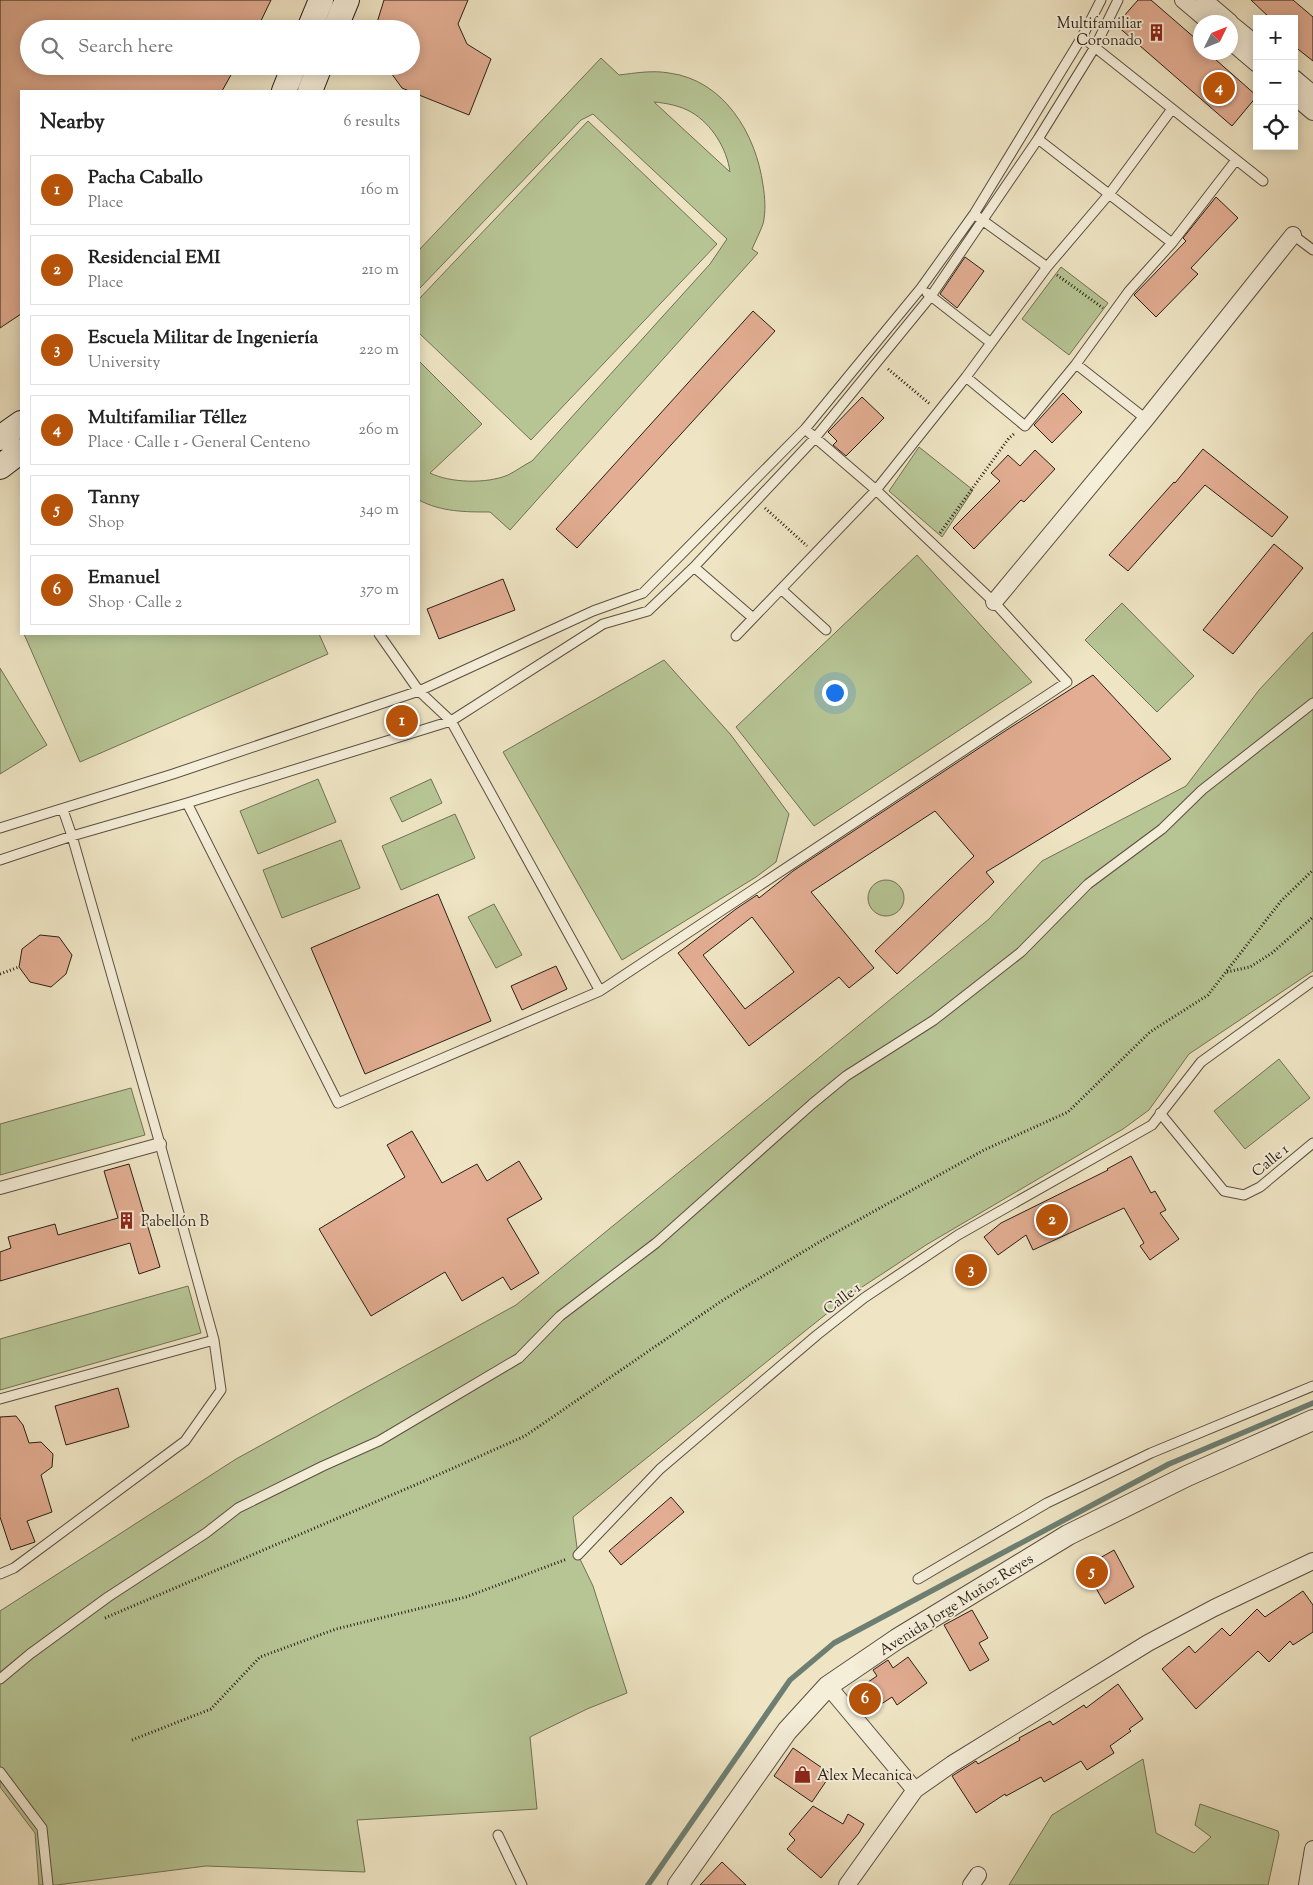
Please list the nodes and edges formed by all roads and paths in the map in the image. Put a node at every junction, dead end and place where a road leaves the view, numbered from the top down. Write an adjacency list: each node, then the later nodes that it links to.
1 (321, 0): 9 (main road)
2 (347, 0): 10 (main road)
3 (1100, 0): 12 (lane)
4 (1118, 0): 14 (lane)
5 (1183, 0): 7 (street)
6 (1204, 0): 8 (street)
7 (1201, 15)
8 (1221, 15)
9 (313, 20)
10 (339, 20)
11 (1238, 33): 15 (street)
12 (1082, 37): 14 (lane); 28 (lane)
13 (1238, 46): 16 (street)
14 (1095, 47): 23 (lane); 24 (lane)
15 (1253, 52)
16 (1253, 54)
17 (290, 75): 20 (main road)
18 (316, 75): 21 (main road)
19 (1298, 84): 22 (street)
20 (284, 90)
21 (310, 90)
22 (1307, 97)
23 (1172, 109): 25 (lane); 27 (lane)
24 (1038, 139): 27 (lane); 29 (lane)
25 (1236, 160): 26 (lane); 31 (lane)
26 (1263, 182)
27 (1110, 194): 31 (lane); 33 (lane)
28 (974, 214): 29 (lane); 34 (lane)
29 (983, 220): 33 (lane); 35 (lane)
30 (1293, 236): 32 (lane); 42 (street)
31 (1172, 243): 36 (lane)
32 (1313, 250)
33 (1047, 267): 36 (path); 37 (lane)
34 (921, 288): 35 (lane); 45 (lane)
35 (931, 296): 37 (lane); 38 (lane)
36 (1112, 315): 39 (lane)
37 (991, 343): 40 (lane)
38 (878, 361): 41 (path); 46 (lane)
39 (1076, 364): 42 (lane); 44 (lane)
40 (966, 377): 41 (lane); 44 (lane)
41 (939, 411): 48 (lane)
42 (1146, 419): 54 (street)
43 (20, 425): 47 (main road)
44 (1025, 426): 50 (path)
45 (805, 429): 46 (lane); 59 (lane)
46 (815, 438): 48 (lane); 49 (lane)
47 (7, 452)
48 (876, 490): 50 (lane); 51 (lane)
49 (757, 501): 51 (path); 52 (lane)
50 (933, 544): 54 (lane)
51 (815, 554): 53 (lane)
52 (694, 567): 55 (lane); 61 (lane)
53 (781, 589): 55 (lane); 56 (lane)
54 (994, 602): 73 (lane)
55 (753, 618): 58 (lane)
56 (826, 630)
57 (380, 635): 59 (lane)
58 (736, 636)
59 (418, 691): 61 (lane); 63 (lane)
60 (1313, 703): 87 (lane)
61 (451, 721): 62 (lane); 73 (lane)
62 (187, 803): 65 (lane); 73 (lane)
63 (63, 810): 64 (lane); 65 (lane)
64 (0, 828)
65 (72, 836): 66 (lane); 76 (lane)
66 (0, 860)
67 (1313, 870): 70 (path)
68 (1313, 917): 70 (path)
69 (19, 967): 71 (path)
70 (1226, 972): 86 (path)
71 (0, 974)
72 (1313, 981): 74 (lane, Calle 1)
73 (600, 991)
74 (1160, 1113): 75 (lane, Calle 1); 82 (lane, Calle 1)
75 (1313, 1143)
76 (160, 1144): 77 (street); 78 (lane)
77 (0, 1188)
78 (214, 1340): 80 (lane); 84 (lane)
79 (1313, 1386): 85 (lane)
80 (0, 1400)
81 (1313, 1420): 88 (street, Avenida Jorge Muñoz Reyes)
82 (578, 1555): 89 (path)
83 (1313, 1561): 91 (street)
84 (0, 1574)
85 (918, 1579)
86 (98, 1621)
87 (0, 1678)
88 (828, 1686): 91 (street); 96 (street, Avenida Jorge Muñoz Reyes)
89 (132, 1740)
90 (0, 1772): 94 (lane)
91 (915, 1790): 97 (street)
92 (498, 1835): 95 (lane)
93 (1313, 1849): 98 (street)
94 (48, 1885)
95 (522, 1885)
96 (678, 1885)
97 (847, 1885)
98 (1307, 1885)

